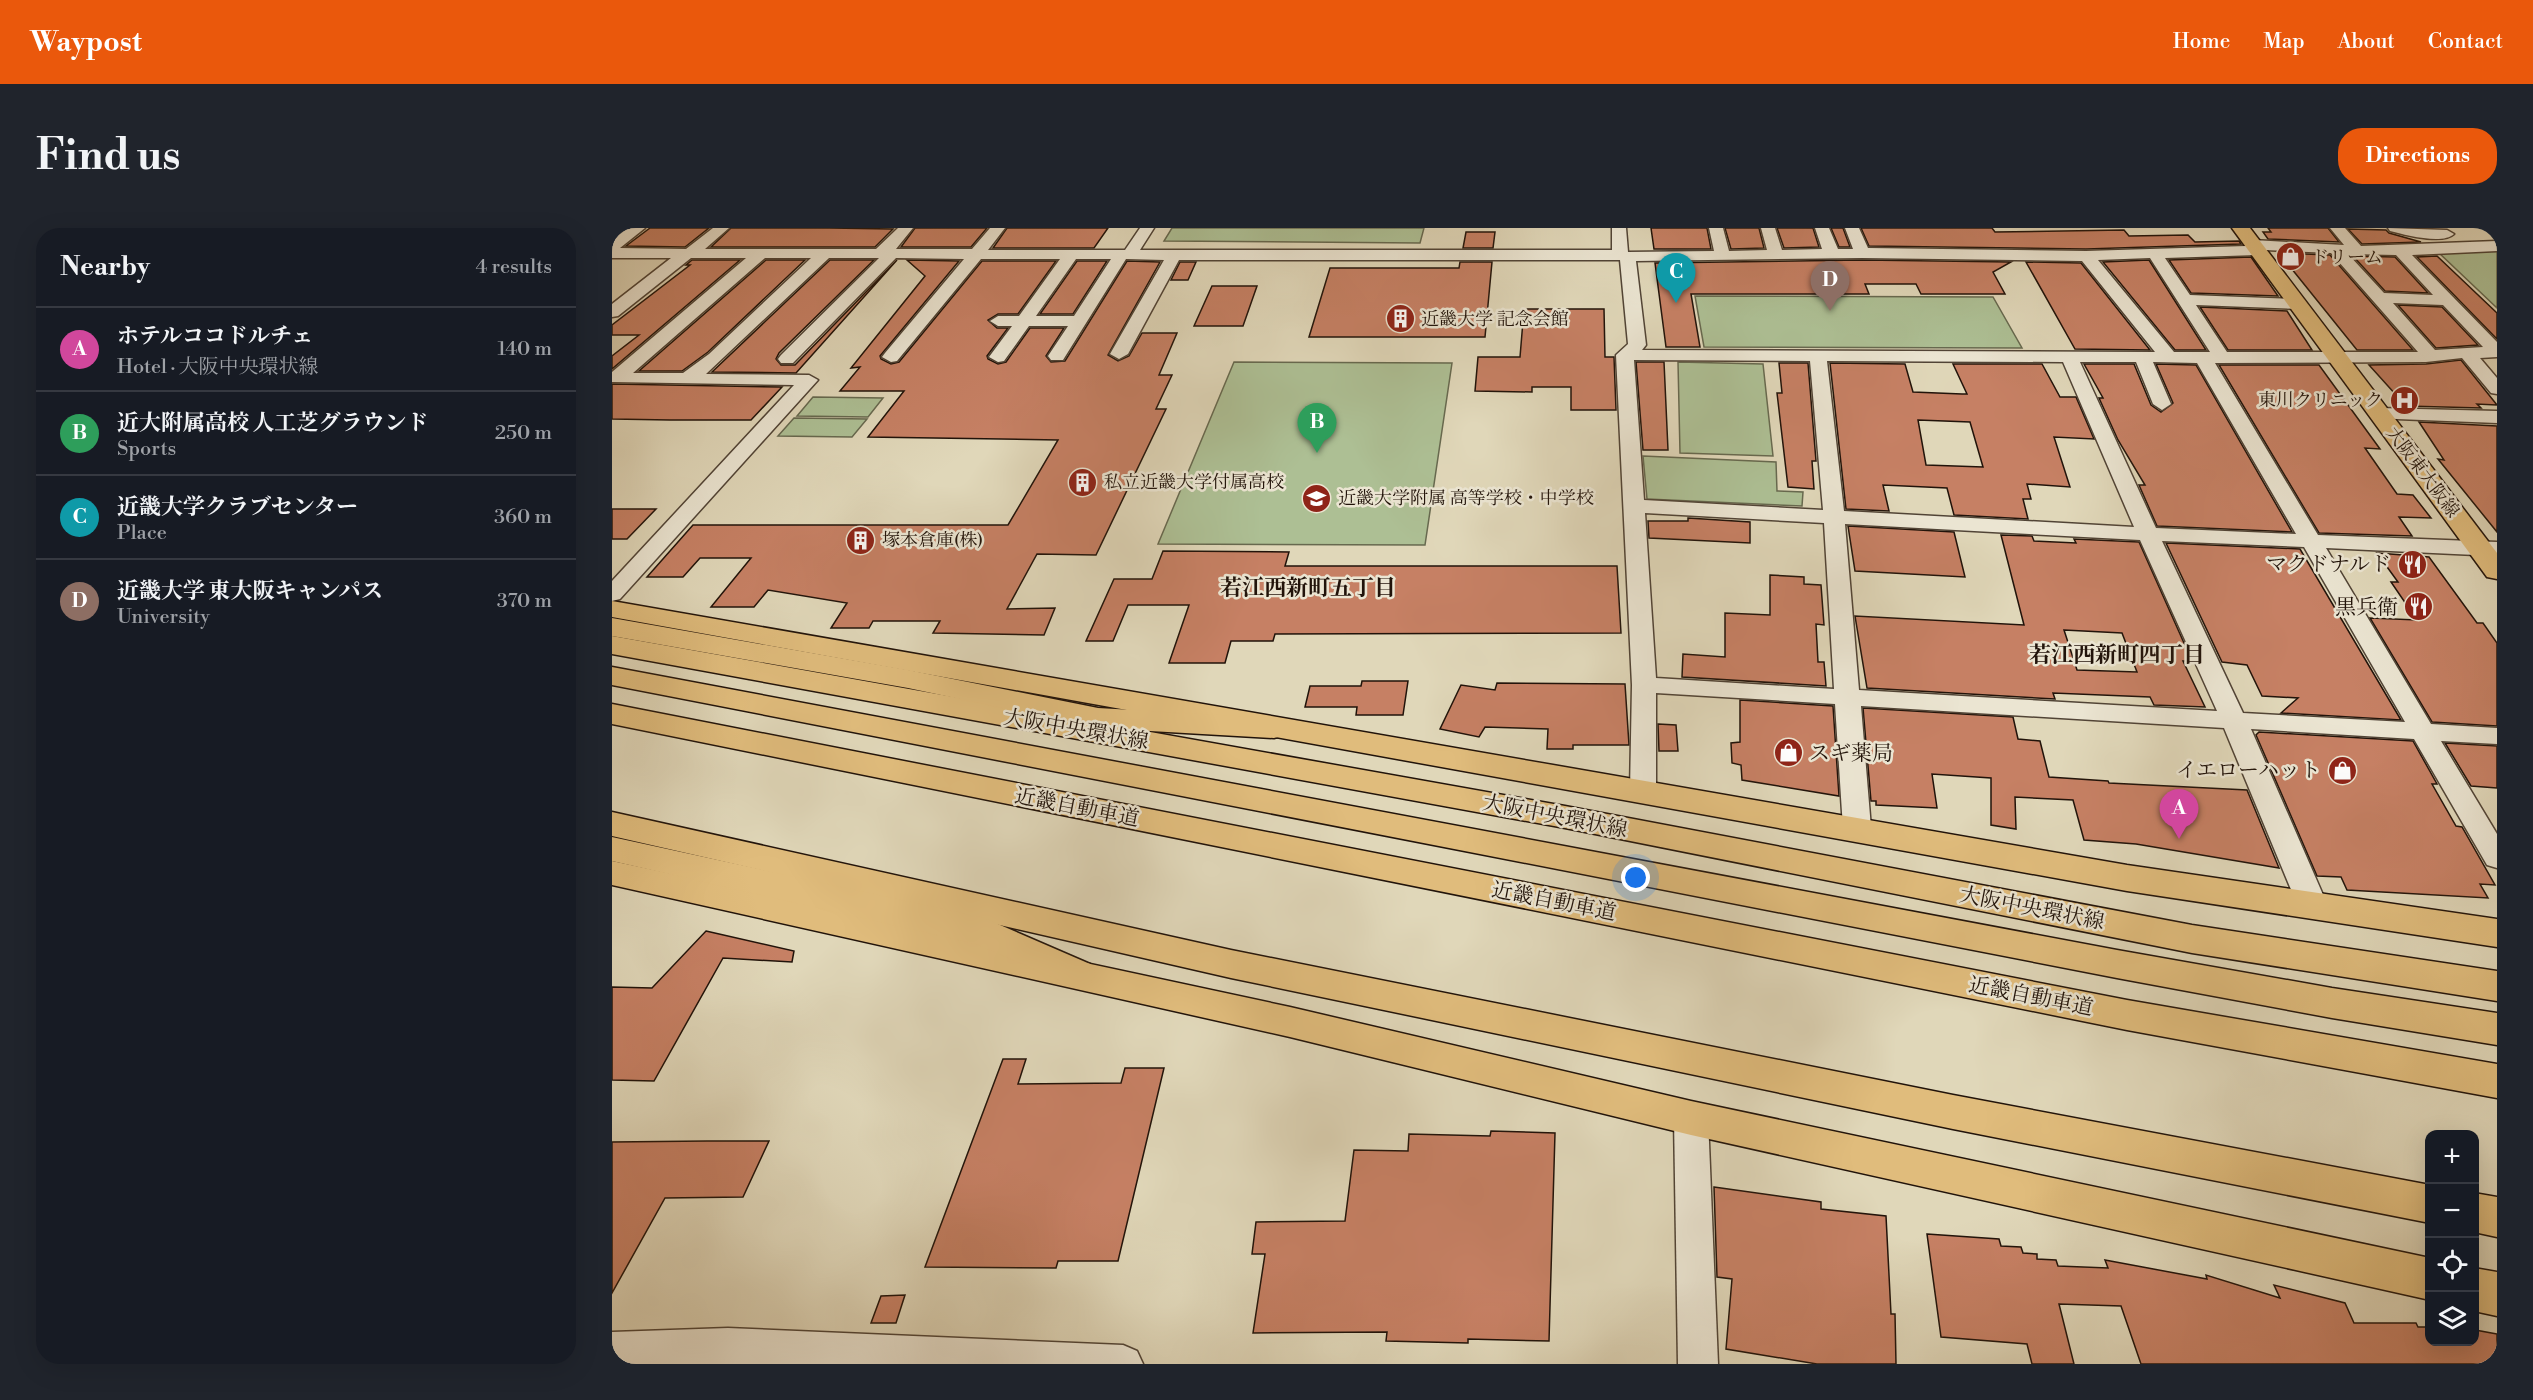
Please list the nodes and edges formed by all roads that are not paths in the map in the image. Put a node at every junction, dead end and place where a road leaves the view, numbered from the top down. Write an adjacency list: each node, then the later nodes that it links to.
1 (638, 228): 16 (street)
2 (722, 228): 21 (street)
3 (906, 228): 24 (street)
4 (998, 228): 25 (street)
5 (1147, 228): 29 (street)
6 (1619, 228): 33 (street)
7 (1716, 228): 34 (street)
8 (1768, 228): 30 (street)
9 (1822, 228): 31 (street)
10 (1852, 228): 26 (street)
11 (2337, 228): 18 (street)
12 (2395, 228): 13 (street)
13 (2497, 233)
14 (2250, 241): 17 (street); 27 (street); 39 (main road, 大阪東大阪線)
15 (2497, 246): 19 (street)
16 (612, 247)
17 (2335, 249): 18 (street); 36 (street)
18 (2357, 250): 19 (street)
19 (2400, 251): 38 (street)
20 (612, 253): 21 (street)
21 (688, 253): 22 (street); 40 (street)
22 (761, 253): 23 (street); 59 (street)
23 (825, 253): 24 (street); 59 (street)
24 (887, 253): 25 (street); 56 (street)
25 (979, 253): 28 (street); 51 (street)
26 (1862, 253): 31 (street); 35 (street)
27 (2154, 253): 35 (street); 37 (street)
28 (1072, 254): 29 (street); 42 (street)
29 (1126, 254): 32 (street); 43 (street)
30 (1776, 254): 31 (street); 34 (street)
31 (1832, 254)
32 (1174, 255): 33 (street); 46 (street)
33 (1624, 256): 34 (street); 47 (street)
34 (1723, 256)
35 (2086, 256): 58 (street)
36 (2378, 298): 38 (street); 50 (street)
37 (2184, 300): 39 (street); 54 (street)
38 (2446, 300): 45 (street)
39 (2298, 304): 55 (main road, 大阪東大阪線)
40 (612, 312)
41 (998, 321): 42 (street)
42 (1023, 321): 43 (street); 52 (street)
43 (1079, 321): 48 (street)
44 (2466, 352): 45 (street); 50 (street); 60 (street)
45 (2497, 352)
46 (1119, 354)
47 (1625, 355): 49 (street); 64 (street)
48 (1057, 356)
49 (1818, 356): 53 (street); 65 (street)
50 (2431, 356): 55 (street)
51 (891, 357)
52 (998, 357)
53 (2070, 358): 57 (street); 66 (street)
54 (2213, 358): 55 (street); 58 (street); 67 (street)
55 (2339, 358): 62 (main road, 大阪東大阪線)
56 (787, 359)
57 (2143, 359): 58 (street); 61 (street)
58 (2170, 359)
59 (687, 379): 70 (street)
60 (2497, 388)
61 (2162, 404)
62 (2379, 414): 63 (street); 68 (main road, 大阪東大阪線)
63 (2497, 417)
64 (1633, 506): 65 (street); 75 (street)
65 (1834, 515): 66 (street); 76 (street)
66 (2148, 534): 67 (street); 78 (street)
67 (2309, 541): 68 (street); 80 (street)
68 (2488, 548): 69 (main road, 大阪東大阪線)
69 (2497, 571)
70 (612, 594)
71 (612, 609): 79 (main road)
72 (612, 627): 79 (main road)
73 (612, 645): 83 (main road, 大阪中央環状線)
74 (612, 676): 94 (main road, 近畿自動車道)
75 (1644, 685): 76 (street); 82 (street)
76 (1848, 697): 78 (street); 85 (street)
77 (612, 714): 95 (main road, 近畿自動車道)
78 (2234, 720): 80 (street); 90 (street)
79 (1274, 728): 82 (main road)
80 (2422, 732): 81 (street); 87 (street)
81 (2497, 736)
82 (1644, 791): 85 (main road)
83 (1565, 817): 89 (main road); 93 (main road, 大阪中央環状線)
84 (612, 824): 97 (main road)
85 (1857, 828): 89 (main road)
86 (612, 849): 92 (main road)
87 (2497, 858)
88 (612, 873): 92 (main road)
89 (2127, 878): 90 (main road)
90 (2312, 904): 91 (main road)
91 (2497, 933)
92 (1077, 974): 96 (main road)
93 (2497, 986)
94 (2497, 1029)
95 (2497, 1081)
96 (1691, 1118): 100 (main road); 106 (street)
97 (2425, 1203)
98 (2479, 1213): 99 (main road)
99 (2497, 1217)
100 (2425, 1278)
101 (2479, 1290): 102 (main road)
102 (2497, 1294)
103 (612, 1351): 104 (street)
104 (724, 1356): 105 (street)
105 (1123, 1364)
106 (1698, 1364)

